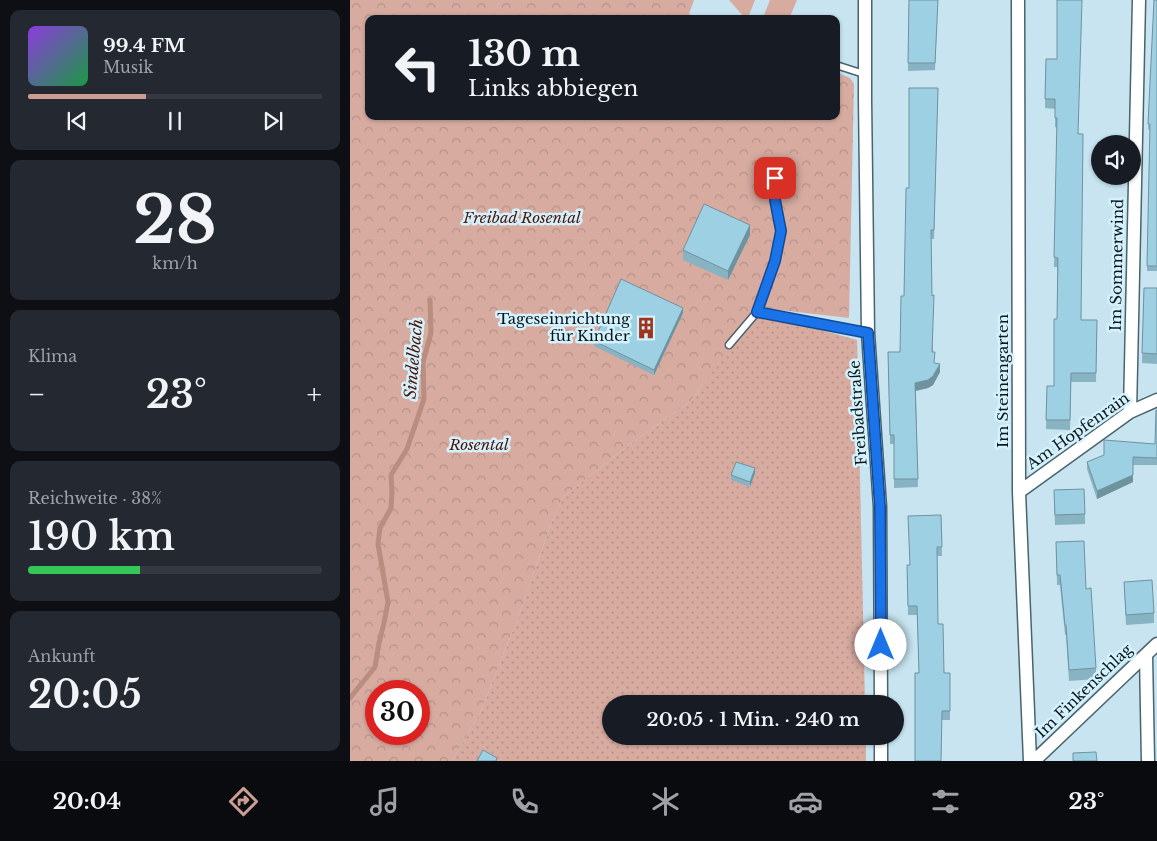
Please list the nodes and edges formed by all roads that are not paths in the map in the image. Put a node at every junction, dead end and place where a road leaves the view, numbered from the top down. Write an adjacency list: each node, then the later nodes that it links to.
1 (865, 0): 5 (street, Freibadstraße)
2 (1018, 0): 12 (street, Im Steinengarten)
3 (1139, 0): 11 (street, Im Sommerwind)
4 (840, 66): 5 (lane)
5 (864, 74): 8 (street, Freibadstraße)
6 (775, 178): 7 (lane)
7 (757, 312): 8 (lane); 9 (lane)
8 (868, 333): 15 (street, Freibadstraße)
9 (729, 345)
10 (1157, 400): 11 (street, Am Hopfenrain)
11 (1130, 412): 12 (street, Am Hopfenrain)
12 (1019, 492): 18 (street, Im Steinengarten)
13 (1157, 644): 14 (street, Im Finkenschlag)
14 (1146, 655): 19 (street, Im Finkenschlag); 20 (street)
15 (881, 695)
16 (881, 745): 17 (street)
17 (881, 761)
18 (1030, 761)
19 (1034, 761)
20 (1148, 761)

